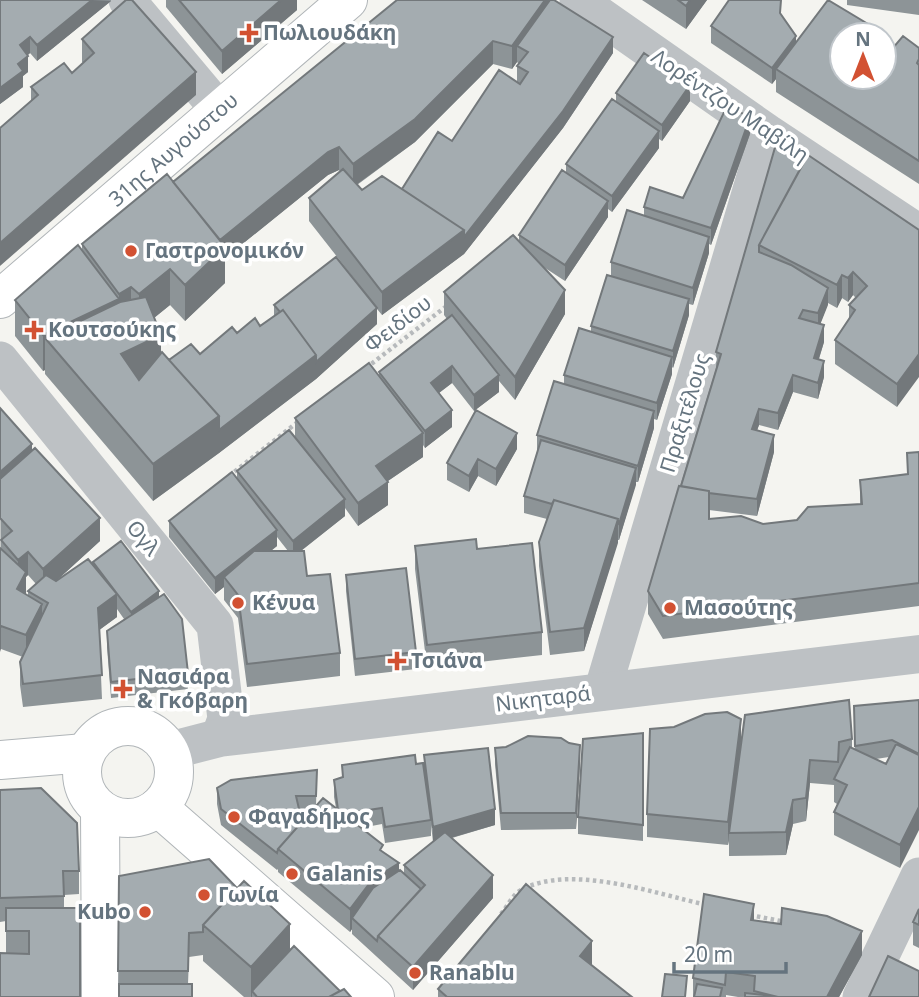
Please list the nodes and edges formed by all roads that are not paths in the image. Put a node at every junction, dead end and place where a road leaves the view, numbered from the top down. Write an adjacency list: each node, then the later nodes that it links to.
1 (127, 0): 4 (street)
2 (348, 0): 4 (main road, 31ης Αυγούστου)
3 (578, 0): 5 (street, Λορέντζου Μαβίλη)
4 (220, 111): 7 (main road, 31ης Αυγούστου)
5 (768, 133): 6 (street, Λορέντζου Μαβίλη); 10 (street, Πραξιτέλους)
6 (919, 233)
7 (0, 299)
8 (0, 360): 11 (street, Ογλ)
9 (919, 654): 10 (street, Νικηταρά)
10 (602, 692): 11 (street, Νικηταρά)
11 (219, 738): 12 (street, Νικηταρά)
12 (169, 751): 14 (main road); 16 (main road)
13 (0, 760): 14 (main road)
14 (83, 763): 15 (main road); 17 (main road)
15 (0, 782)
16 (158, 807): 17 (main road); 20 (main road)
17 (100, 809): 19 (main road)
18 (919, 876): 21 (street)
19 (101, 997)
20 (374, 997)
21 (861, 997)

